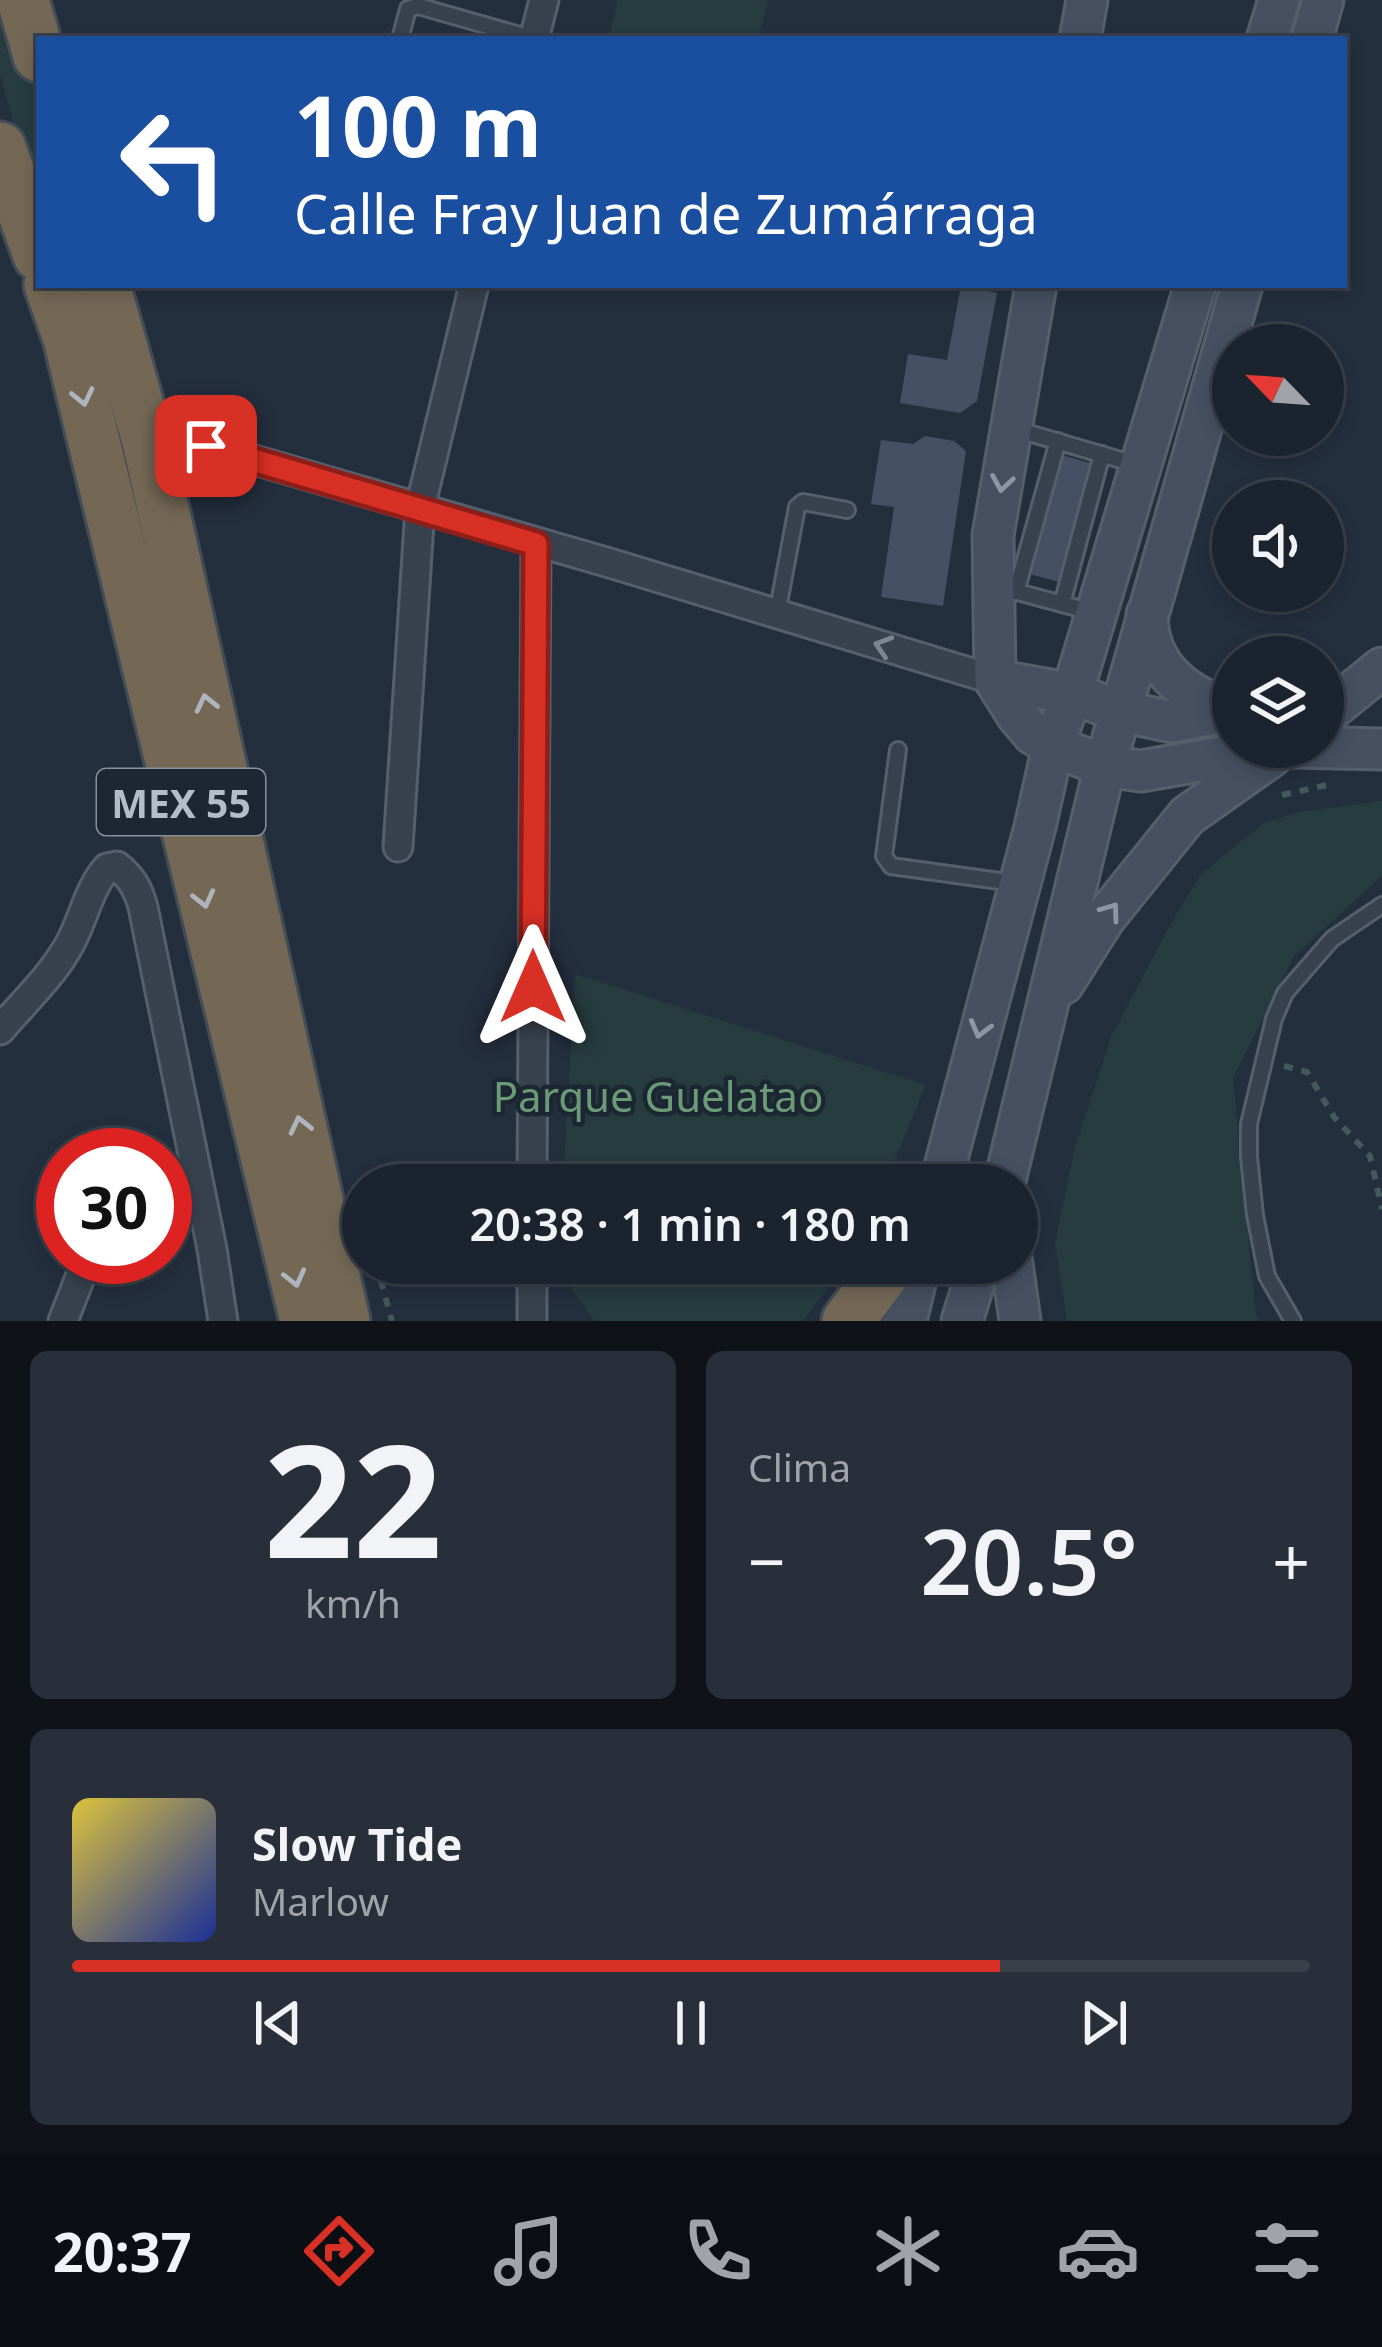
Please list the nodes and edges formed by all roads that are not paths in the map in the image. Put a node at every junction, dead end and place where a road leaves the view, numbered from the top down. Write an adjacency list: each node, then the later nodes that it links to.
1 (23, 0): 10 (highway)
2 (1087, 0): 7 (main road)
3 (1279, 0): 8 (main road)
4 (1323, 0): 9 (main road)
5 (535, 19): 6 (lane)
6 (401, 36)
7 (1081, 36)
8 (1268, 36)
9 (1313, 36)
10 (36, 46)
11 (0, 148): 12 (highway)
12 (36, 247)
13 (51, 288): 62 (highway, MEX 55, one-way to 62)
14 (105, 288): 63 (highway, MEX 55, one-way to 14)
15 (473, 288): 24 (street)
16 (1035, 288): 19 (main road)
17 (1194, 288): 23 (main road)
18 (1241, 288): 29 (main road)
19 (1010, 427): 20 (lane); 27 (main road, one-way to 27)
20 (1058, 441): 22 (lane); 27 (lane)
21 (206, 446): 24 (street)
22 (1102, 454): 23 (lane); 28 (lane)
23 (1142, 466): 28 (main road)
24 (420, 508): 26 (street); 46 (street)
25 (847, 510): 30 (lane)
26 (536, 544): 30 (street); 51 (street)
27 (1005, 588): 28 (lane); 33 (main road)
28 (1080, 609): 34 (main road)
29 (1147, 612): 36 (main road); 37 (main road)
30 (777, 614): 33 (street, one-way to 30)
31 (1382, 665): 32 (main road); 35 (main road)
32 (1344, 676)
33 (995, 680): 34 (main road); 39 (main road)
34 (1072, 694): 37 (main road); 39 (main road)
35 (1344, 698)
36 (1212, 704)
37 (1121, 711): 38 (main road); 44 (main road)
38 (1212, 714)
39 (1054, 746): 44 (main road); 47 (main road)
40 (1382, 749): 42 (main road)
41 (898, 750): 47 (lane)
42 (1344, 750)
43 (1212, 759): 44 (main road)
44 (1105, 766): 49 (main road)
45 (1254, 768): 49 (main road, one-way to 45)
46 (398, 847)
47 (1019, 884): 52 (main road, one-way to 52)
48 (1382, 905): 69 (lane)
49 (1047, 1009): 53 (main road)
50 (0, 1030): 60 (street)
51 (532, 1164)
52 (946, 1164)
53 (1010, 1164)
54 (77, 1284): 61 (street)
55 (532, 1284): 64 (street)
56 (875, 1284): 65 (highway)
57 (915, 1284): 66 (main road)
58 (973, 1284): 67 (main road)
59 (1015, 1284): 68 (main road)
60 (219, 1315)
61 (63, 1321)
62 (306, 1321)
63 (344, 1321)
64 (532, 1321)
65 (848, 1321)
66 (906, 1321)
67 (962, 1321)
68 (1020, 1321)
69 (1293, 1321)

